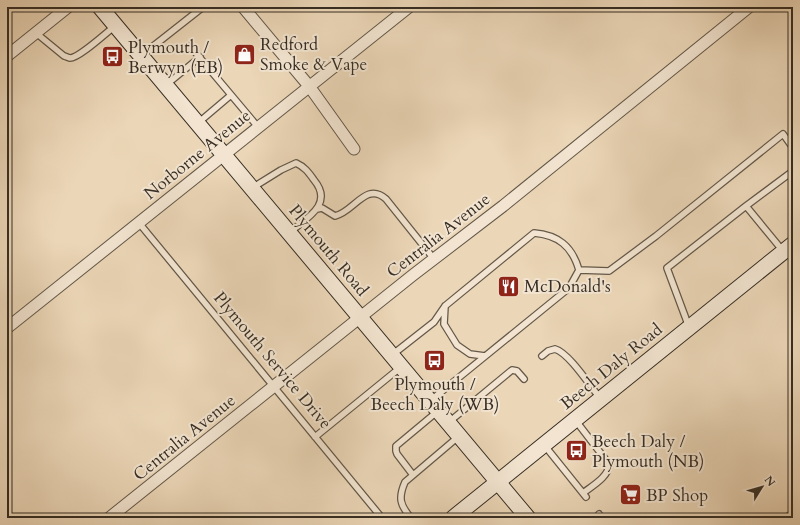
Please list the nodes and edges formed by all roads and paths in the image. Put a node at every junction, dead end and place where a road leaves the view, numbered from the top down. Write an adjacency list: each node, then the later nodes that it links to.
1 (68, 7): 8 (street)
2 (100, 7): 7 (main road, Plymouth Road)
3 (203, 7): 11 (lane)
4 (243, 7): 14 (street)
5 (409, 7): 14 (street, Norborne Avenue)
6 (748, 7): 28 (street, Centralia Avenue)
7 (115, 26): 8 (lane); 11 (main road, Plymouth Road)
8 (36, 33): 10 (street)
9 (190, 46): 12 (lane)
10 (7, 56)
11 (141, 56): 13 (main road, Plymouth Road)
12 (200, 58): 13 (lane); 15 (lane)
13 (166, 85): 16 (main road, Plymouth Road)
14 (309, 86): 17 (street, Norborne Avenue); 19 (street)
15 (231, 95): 16 (lane); 17 (lane)
16 (197, 123): 20 (main road, Plymouth Road)
17 (258, 127): 20 (street, Norborne Avenue)
18 (793, 148): 29 (lane)
19 (354, 149)
20 (224, 154): 22 (main road, Plymouth Road); 25 (street, Norborne Avenue)
21 (793, 171): 23 (lane)
22 (252, 188): 24 (lane); 26 (main road, Plymouth Road)
23 (746, 206): 27 (lane); 32 (lane)
24 (317, 209): 26 (lane); 28 (lane)
25 (139, 223): 33 (street, Norborne Avenue); 38 (lane, Plymouth Service Drive)
26 (290, 233): 31 (main road, Plymouth Road)
27 (788, 248): 32 (main road, Beech Daly Road)
28 (434, 259): 31 (street, Centralia Avenue)
29 (579, 270): 30 (lane); 34 (lane)
30 (445, 306): 34 (lane); 36 (lane)
31 (361, 317): 36 (main road, Plymouth Road); 38 (street, Centralia Avenue)
32 (689, 327): 39 (main road, Beech Daly Road)
33 (7, 328)
34 (485, 356): 40 (lane)
35 (542, 356): 39 (lane)
36 (397, 361): 40 (main road, Plymouth Road); 44 (lane)
37 (524, 379): 42 (lane)
38 (274, 387): 44 (lane, Plymouth Service Drive); 51 (street, Centralia Avenue)
39 (600, 398): 41 (main road, Beech Daly Road)
40 (434, 406): 42 (main road, Plymouth Road); 46 (lane)
41 (574, 420): 45 (main road, Beech Daly Road); 45 (lane)
42 (448, 422): 43 (main road, Plymouth Road)
43 (459, 436): 46 (lane); 47 (main road, Plymouth Road)
44 (315, 437): 52 (lane, Plymouth Service Drive)
45 (544, 445): 47 (main road, Beech Daly Road)
46 (413, 475): 53 (lane)
47 (498, 482): 49 (main road, Beech Daly Road); 50 (main road, Plymouth Road)
48 (793, 516): 54 (street)
49 (457, 517)
50 (526, 517)
51 (109, 518)
52 (382, 518)
53 (411, 518)
54 (790, 518)

